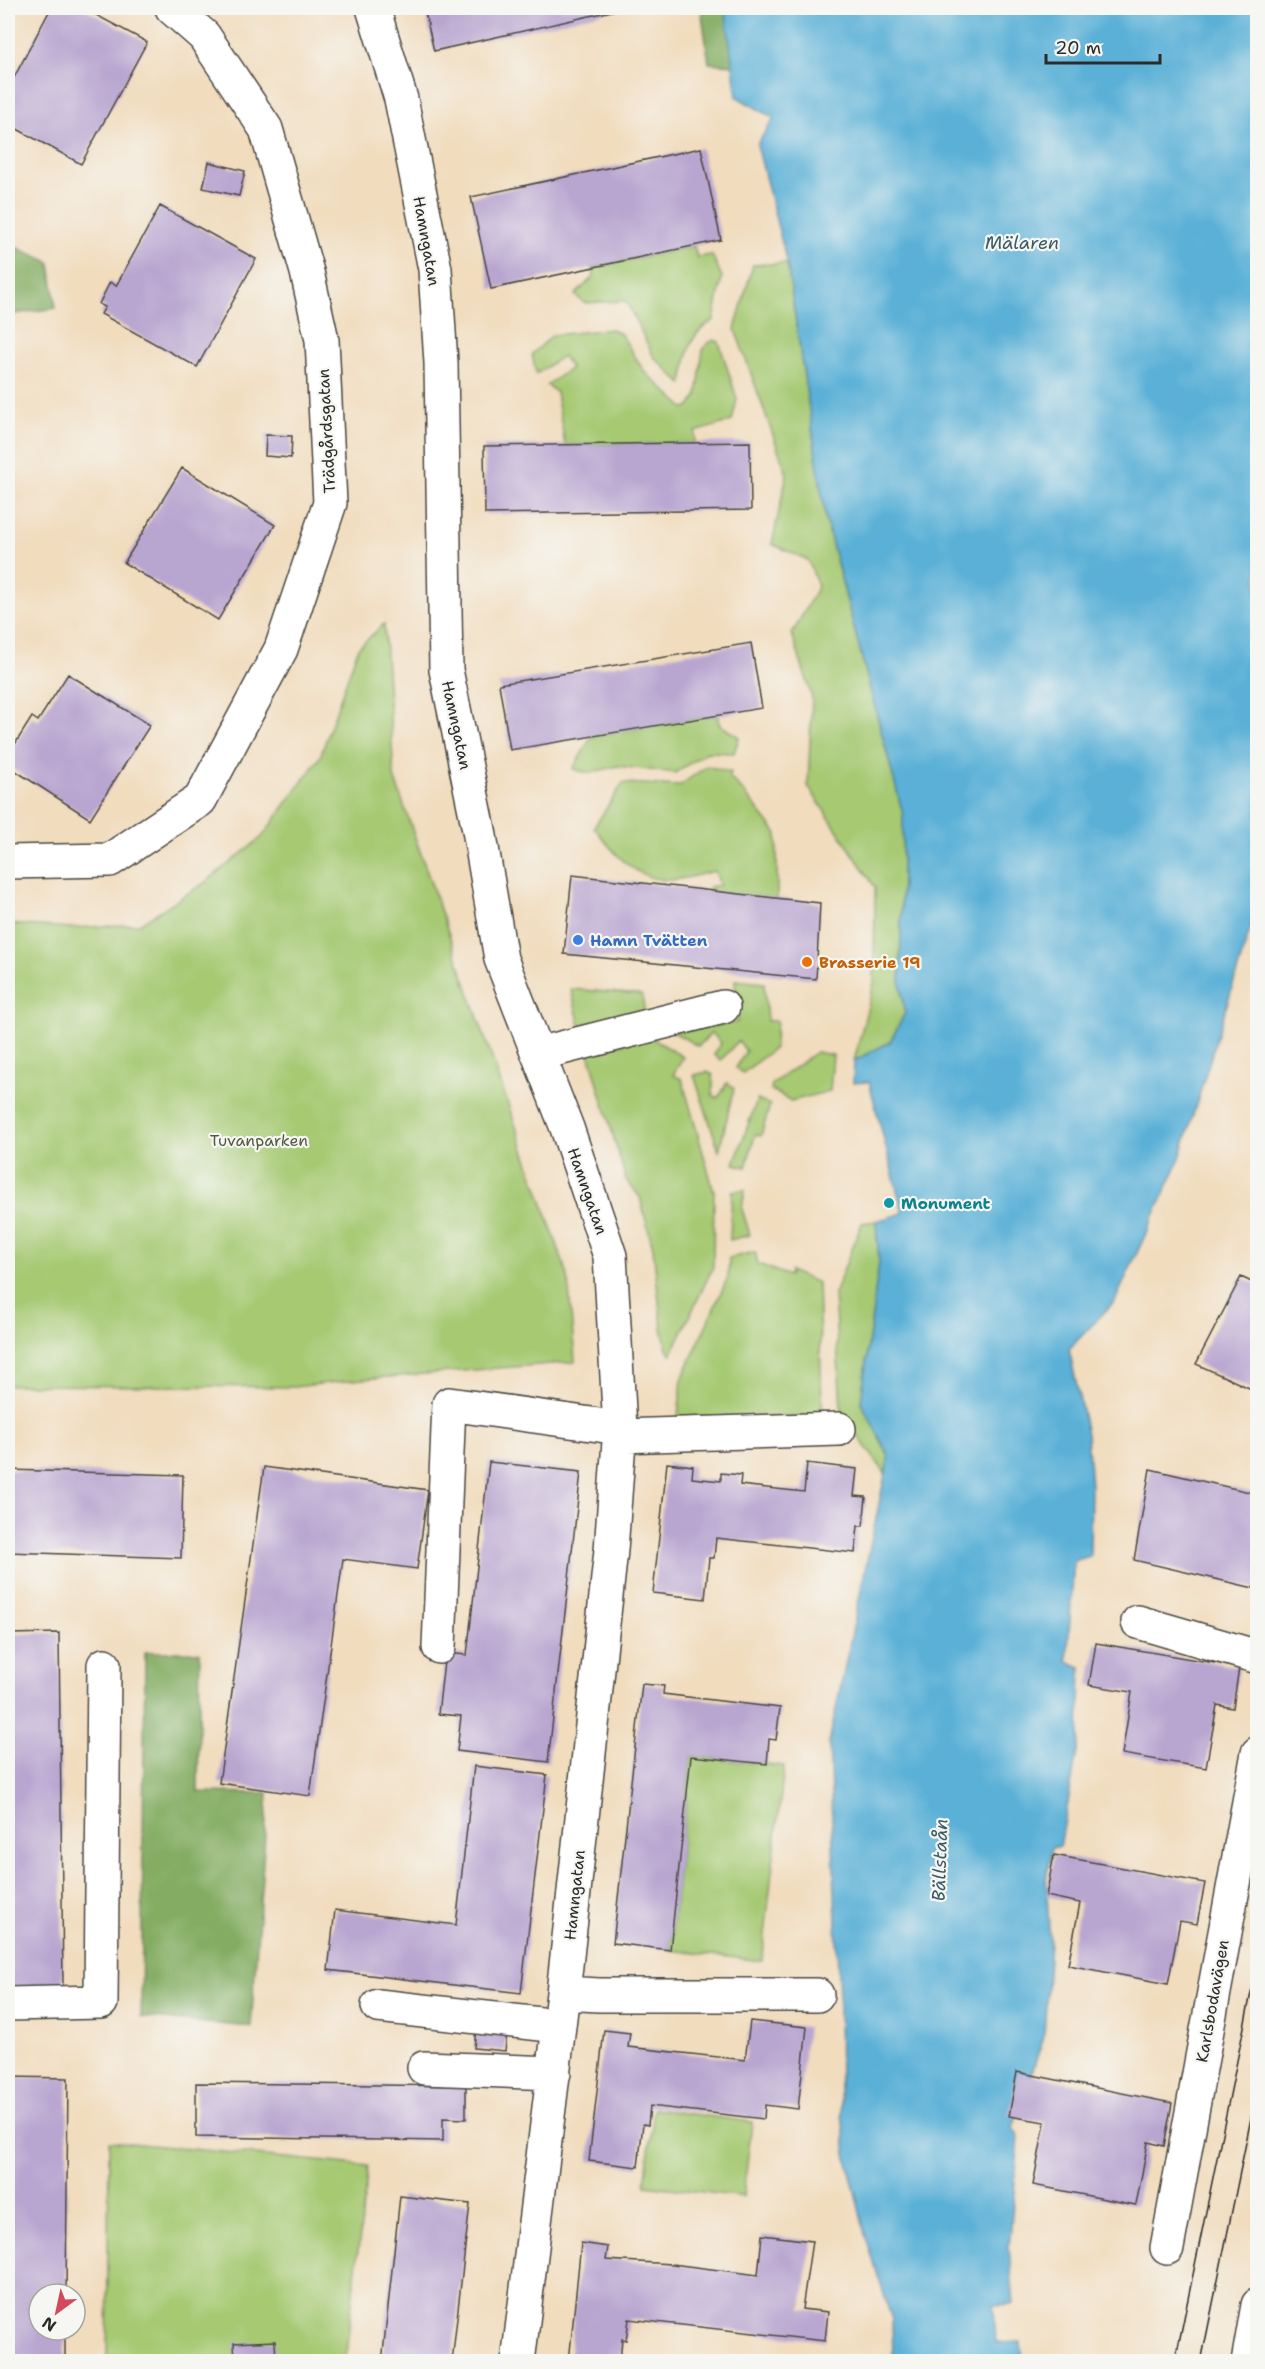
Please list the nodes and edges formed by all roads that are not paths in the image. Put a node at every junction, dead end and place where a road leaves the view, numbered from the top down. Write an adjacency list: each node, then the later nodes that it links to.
1 (172, 8): 3 (street, Trädgårdsgatan)
2 (373, 8): 5 (street, Hamngatan)
3 (8, 862)
4 (723, 1007): 5 (street)
5 (538, 1054): 7 (street, Hamngatan)
6 (839, 1429): 7 (street)
7 (620, 1437): 9 (street); 13 (street, Hamngatan)
8 (1138, 1622): 10 (street)
9 (439, 1647)
10 (1257, 1657)
11 (104, 1665): 15 (street)
12 (1257, 1753): 20 (street, Karlsbodavägen)
13 (563, 1993): 14 (street); 17 (street, Hamngatan)
14 (817, 1995)
15 (8, 2004)
16 (378, 2006): 17 (street)
17 (559, 2026): 19 (street, Hamngatan)
18 (424, 2068): 19 (street)
19 (554, 2073): 22 (street, Hamngatan)
20 (1167, 2248)
21 (1257, 2305): 23 (street)
22 (518, 2361)
23 (1248, 2361)

